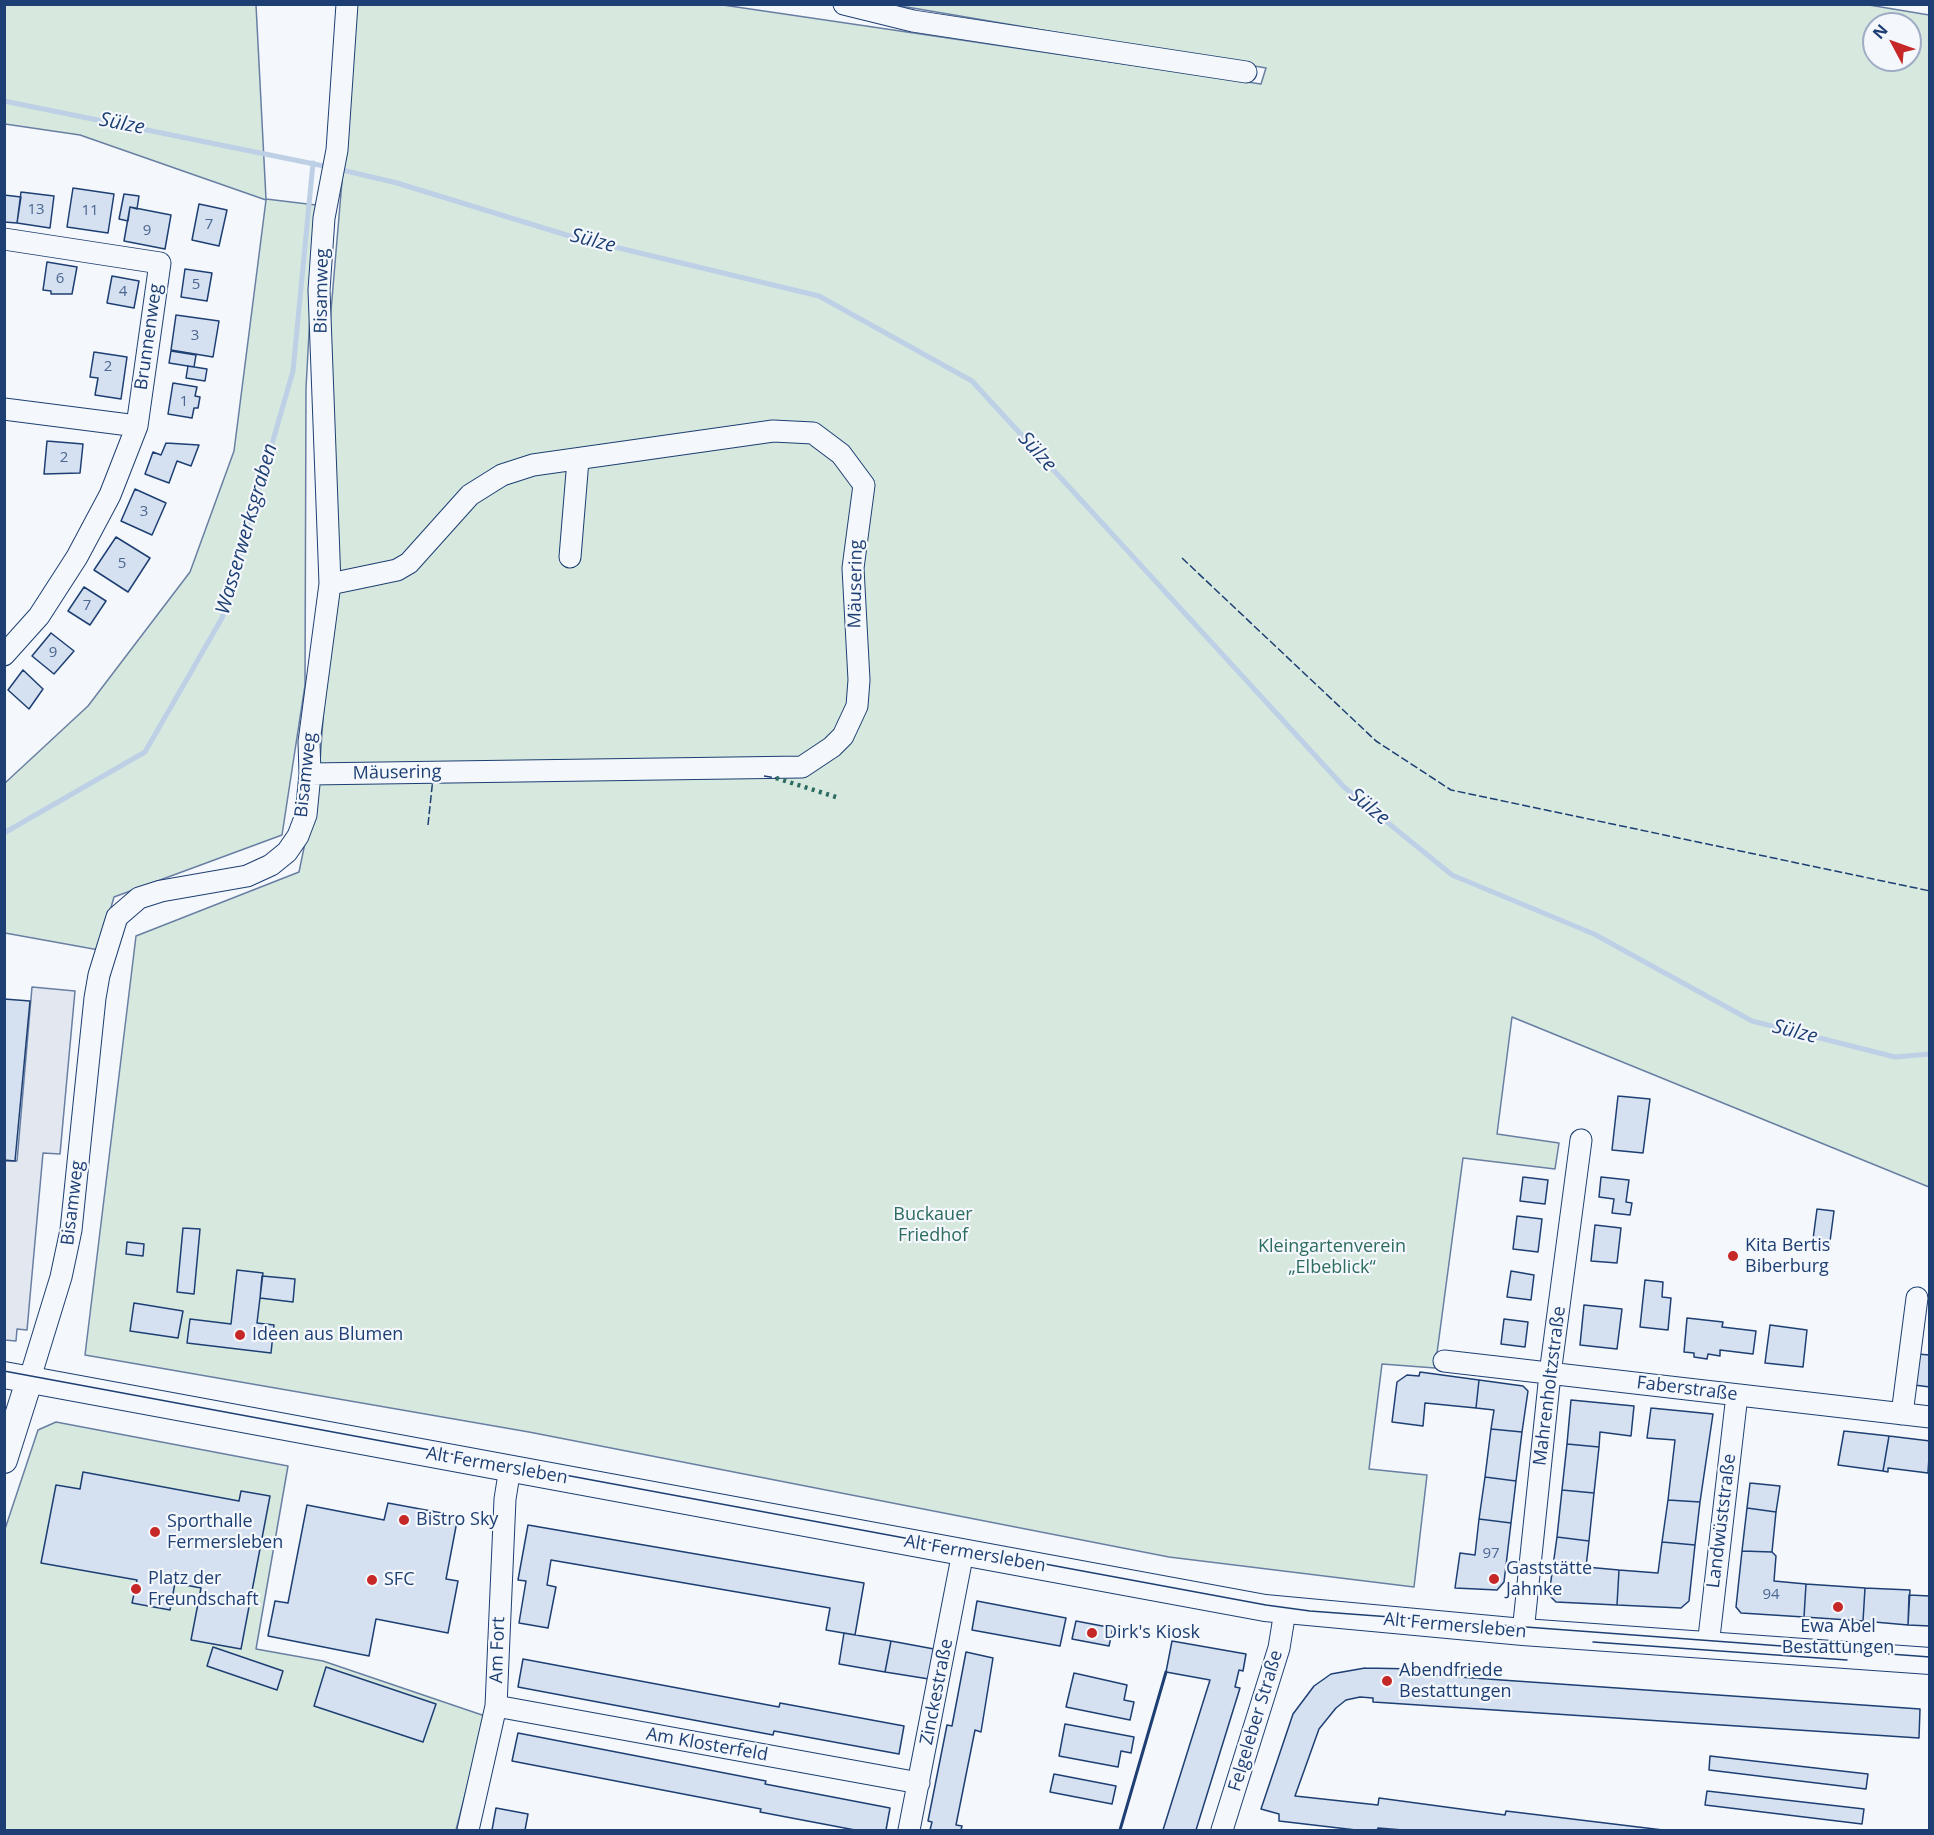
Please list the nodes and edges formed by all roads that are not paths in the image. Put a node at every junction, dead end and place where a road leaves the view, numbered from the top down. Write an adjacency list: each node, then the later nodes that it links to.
1 (346, 4): 9 (street, Bisamweg)
2 (844, 4): 3 (street)
3 (1246, 72)
4 (4, 239): 6 (street, Brunnenweg)
5 (4, 409): 6 (street)
6 (137, 426): 10 (street)
7 (578, 460): 8 (street); 9 (street, Mäusering); 11 (street, Mäusering)
8 (570, 557)
9 (330, 584): 11 (street, Bisamweg)
10 (4, 655)
11 (310, 774): 17 (street, Bisamweg)
12 (1581, 1140): 15 (street, Mahrenholtzstraße)
13 (1917, 1298): 19 (street)
14 (1444, 1361): 15 (street, Faberstraße)
15 (1550, 1374): 18 (street, Faberstraße); 25 (street, Mahrenholtzstraße)
16 (4, 1375): 17 (main road, Alt Fermersleben)
17 (30, 1378): 21 (main road); 22 (main road, Alt Fermersleben)
18 (1737, 1395): 19 (street, Faberstraße); 26 (street, Landwüststraße)
19 (1902, 1414): 20 (street, Faberstraße)
20 (1929, 1417)
21 (4, 1460)
22 (510, 1468): 23 (main road, Alt Fermersleben); 28 (street, Am Fort)
23 (963, 1552): 24 (main road, Alt Fermersleben); 29 (street, Zinckestraße)
24 (1285, 1611): 25 (main road, Alt Fermersleben); 32 (street, Felgeleber Straße)
25 (1523, 1632): 26 (main road, Alt Fermersleben)
26 (1708, 1646): 27 (main road, Alt Fermersleben)
27 (1929, 1661)
28 (496, 1706): 29 (street, Am Klosterfeld); 30 (street, Am Fort)
29 (919, 1783): 31 (street, Zinckestraße)
30 (468, 1830)
31 (909, 1830)
32 (1222, 1830)

